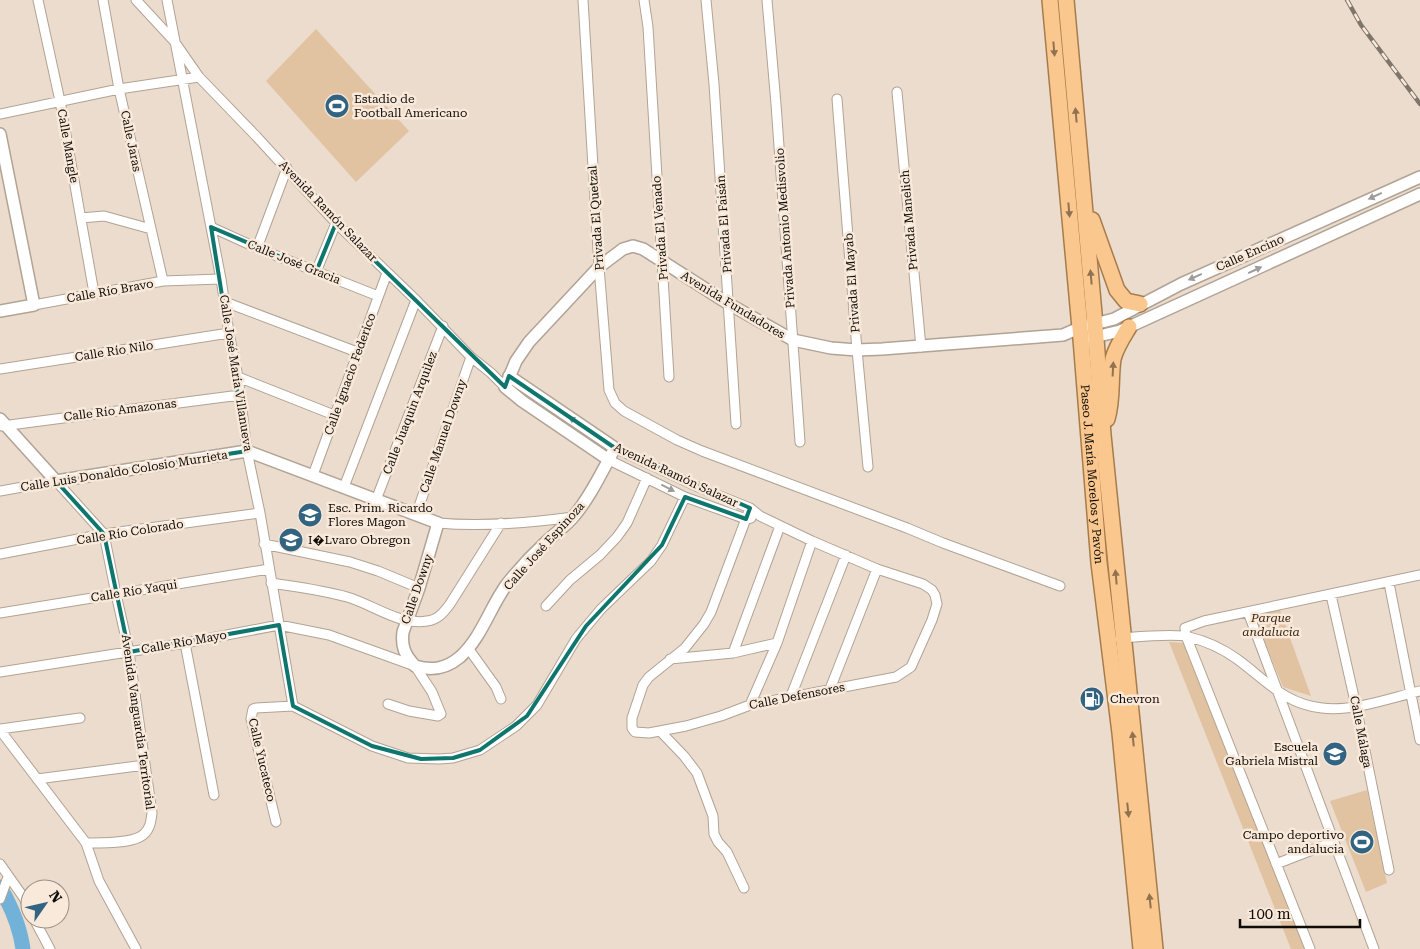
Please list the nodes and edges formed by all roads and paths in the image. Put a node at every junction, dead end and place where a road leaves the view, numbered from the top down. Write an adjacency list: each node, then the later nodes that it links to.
1 (38, 0): 17 (street, Calle Mangle)
2 (103, 0): 14 (street, Calle Jaras)
3 (136, 0): 11 (street, Avenida Ramón Salazar)
4 (167, 0): 11 (street, Avenida Ramón Salazar)
5 (583, 0): 31 (street, Privada El Quetzal)
6 (644, 0): 30 (street, Privada El Venado)
7 (706, 0): 40 (street, Privada El Faisán)
8 (767, 0): 48 (street, Privada Antonio Medisvolio)
9 (1050, 0): 46 (highway, Paseo J. María Morelos y Pavón, one-way to 46)
10 (1066, 0): 24 (highway, Paseo J. María Morelos y Pavón, one-way to 10)
11 (174, 41): 12 (street, Avenida Ramón Salazar); 13 (street, Calle José María Villanueva)
12 (199, 77): 13 (street); 20 (street, Avenida Ramón Salazar)
13 (182, 80): 14 (street); 27 (street, Calle José María Villanueva)
14 (119, 89): 17 (street); 28 (street, Calle Jaras)
15 (897, 92): 49 (street, Privada Manelich)
16 (837, 99): 50 (street, Privada El Mayab)
17 (60, 101): 18 (street); 25 (street, Calle Mangle)
18 (0, 114)
19 (0, 134): 42 (street)
20 (287, 168): 26 (street, Avenida Ramón Salazar); 29 (street)
21 (1420, 176): 22 (street, Calle Encino)
22 (1408, 181): 23 (street); 41 (street, Calle Encino, one-way to 41)
23 (1420, 194): 45 (street, Calle Encino, one-way to 23)
24 (1084, 198): 41 (highway); 46 (highway, Paseo J. María Morelos y Pavón, one-way to 24)
25 (81, 218): 28 (street); 36 (street, Calle Mangle)
26 (336, 222): 32 (street); 33 (street, Avenida Ramón Salazar)
27 (211, 227): 29 (street, Calle José Gracia); 34 (street, Calle José María Villanueva)
28 (151, 229): 35 (street, Calle Jaras)
29 (257, 248): 32 (street, Calle José Gracia)
30 (663, 262): 31 (street, Avenida Fundadores); 40 (street, Avenida Fundadores); 57 (street, Privada El Venado)
31 (600, 267): 55 (street, Avenida Fundadores); 95 (street, Privada El Quetzal)
32 (316, 272): 37 (street, Calle José Gracia)
33 (387, 273): 37 (street, Calle Ignacio Federico); 38 (street, Avenida Ramón Salazar)
34 (221, 278): 35 (street, Calle Río Bravo); 39 (street, Calle José María Villanueva)
35 (163, 281): 36 (street, Calle Río Bravo)
36 (94, 293): 42 (street, Calle Río Bravo)
37 (378, 296): 51 (street, Calle Ignacio Federico)
38 (416, 300): 44 (street, Avenida Ramón Salazar); 72 (street)
39 (225, 302): 47 (street, Calle José María Villanueva); 51 (street)
40 (729, 304): 48 (street, Avenida Fundadores); 62 (street, Privada El Faisán)
41 (1140, 304): 46 (street, Calle Encino)
42 (34, 305): 43 (street, Calle Río Bravo)
43 (0, 311)
44 (443, 326): 52 (street, Avenida Ramón Salazar); 75 (street, Calle Juaquin Arquilez)
45 (1129, 326): 46 (street, Calle Encino); 63 (highway, one-way to 45)
46 (1088, 332): 49 (street, Avenida Fundadores); 63 (highway, Paseo J. María Morelos y Pavón); 105 (highway, Paseo J. María Morelos y Pavón)
47 (229, 333): 53 (street, Calle Río Nilo); 56 (street, Calle José María Villanueva)
48 (793, 340): 50 (street, Avenida Fundadores); 64 (street, Privada Antonio Medisvolio)
49 (921, 347): 50 (street, Avenida Fundadores)
50 (857, 350): 68 (street, Privada El Mayab)
51 (357, 352): 60 (street, Calle Ignacio Federico)
52 (471, 356): 54 (street, Avenida Ramón Salazar); 78 (street, Calle Manuel Downy)
53 (0, 369)
54 (491, 372): 55 (street, Avenida Ramón Salazar); 58 (street, Avenida Ramón Salazar)
55 (509, 376): 58 (street, Avenida Fundadores); 65 (street, Avenida Ramón Salazar, one-way to 55)
56 (238, 377): 59 (street, Calle José María Villanueva); 60 (street)
57 (669, 377)
58 (505, 387): 67 (street, Avenida Ramón Salazar)
59 (240, 395): 61 (street, Calle Río Amazonas); 66 (street, Calle José María Villanueva)
60 (334, 415): 69 (street, Calle Ignacio Federico)
61 (2, 424): 71 (street)
62 (736, 424)
63 (1102, 435): 105 (highway, Paseo J. María Morelos y Pavón, one-way to 63)
64 (800, 442)
65 (615, 448): 67 (street, Calle José Espinoza); 76 (street, Avenida Ramón Salazar)
66 (247, 451): 69 (street); 71 (street, Calle Luis Donaldo Colosio Murrieta); 77 (street, Calle José María Villanueva)
67 (608, 460): 70 (street, Avenida Ramón Salazar); 80 (street, Calle José Espinoza)
68 (868, 467)
69 (313, 476): 72 (street)
70 (647, 478): 74 (street, Avenida Ramón Salazar, one-way to 74); 99 (street)
71 (56, 481): 73 (street, Calle Luis Donaldo Colosio Murrieta); 85 (street)
72 (344, 487): 75 (street)
73 (0, 491)
74 (685, 497): 81 (street, Avenida Ramón Salazar); 123 (street)
75 (376, 500): 78 (street)
76 (750, 508): 79 (street, Avenida Ramón Salazar); 81 (street)
77 (260, 513): 85 (street, Calle Río Colorado); 87 (street, Calle José María Villanueva)
78 (416, 515): 82 (street)
79 (760, 516): 81 (street, Avenida Ramón Salazar); 84 (street, Avenida Ramón Salazar)
80 (573, 517): 83 (street); 108 (street, Calle José Espinoza)
81 (746, 519): 111 (street)
82 (438, 523): 83 (street); 96 (street, Calle Downy)
83 (501, 524): 102 (street)
84 (780, 526): 86 (street, Avenida Ramón Salazar); 110 (street)
85 (104, 534): 88 (street, Calle Río Colorado); 97 (street, Avenida Vanguardia Territorial)
86 (812, 541): 89 (street, Avenida Ramón Salazar); 107 (street)
87 (264, 544): 90 (street, Calle José María Villanueva); 96 (street)
88 (0, 554)
89 (846, 555): 91 (street, Avenida Ramón Salazar); 119 (street)
90 (269, 568): 93 (street, Calle José María Villanueva); 97 (street, Calle Río Yaqui)
91 (876, 569): 114 (street, Avenida Ramón Salazar); 115 (street)
92 (1420, 575): 94 (street)
93 (272, 583): 102 (street); 103 (street, Calle José María Villanueva)
94 (1389, 583): 98 (street); 118 (street)
95 (1060, 586)
96 (419, 588): 102 (street, Calle Downy)
97 (116, 594): 101 (street, Calle Río Yaqui); 109 (street, Avenida Vanguardia Territorial)
98 (1332, 595): 100 (street); 124 (street, Calle Málaga)
99 (546, 606)
100 (1248, 612): 104 (street); 116 (street)
101 (0, 613)
102 (407, 620): 112 (street, Calle Downy)
103 (279, 625): 106 (street, Calle Río Mayo); 112 (street, Calle José Espinoza); 123 (street, Calle José María Villanueva)
104 (1186, 636): 105 (street); 116 (street); 136 (street)
105 (1116, 639): 145 (highway, Paseo J. María Morelos y Pavón, one-way to 145); 146 (highway, Paseo J. María Morelos y Pavón, one-way to 105)
106 (185, 643): 109 (street, Calle Río Mayo); 131 (street)
107 (777, 643): 110 (street); 122 (street)
108 (468, 648): 112 (street, Calle José Espinoza); 120 (street)
109 (129, 652): 113 (street, Calle Río Mayo); 129 (street, Avenida Vanguardia Territorial)
110 (733, 653): 111 (street)
111 (670, 659): 127 (street, Calle Defensores)
112 (414, 666): 121 (street, Calle Downy)
113 (0, 672)
114 (903, 674): 115 (street, Calle Defensores)
115 (830, 689): 119 (street, Calle Defensores)
116 (1276, 692): 124 (street); 133 (street)
117 (1420, 692): 118 (street)
118 (1410, 694): 124 (street); 128 (street)
119 (791, 696): 122 (street, Calle Defensores)
120 (501, 699)
121 (388, 704)
122 (750, 705): 127 (street, Calle Defensores)
123 (293, 706): 132 (street, Calle Yucateco)
124 (1356, 706): 137 (street, Calle Málaga)
125 (80, 718): 126 (street)
126 (0, 729): 130 (street)
127 (660, 731): 139 (street)
128 (1420, 740)
129 (145, 765): 130 (street); 134 (street, Avenida Vanguardia Territorial)
130 (37, 779): 134 (street)
131 (214, 795)
132 (276, 822)
133 (1333, 842): 136 (street); 148 (street)
134 (86, 843): 144 (street)
135 (0, 864): 138 (street)
136 (1276, 864): 147 (street)
137 (1388, 870)
138 (8, 877): 140 (street); 141 (street)
139 (744, 888)
140 (20, 893)
141 (0, 900)
142 (39, 929): 143 (street)
143 (50, 949)
144 (136, 949)
145 (1141, 949)
146 (1155, 949)
147 (1310, 949)
148 (1374, 949)

